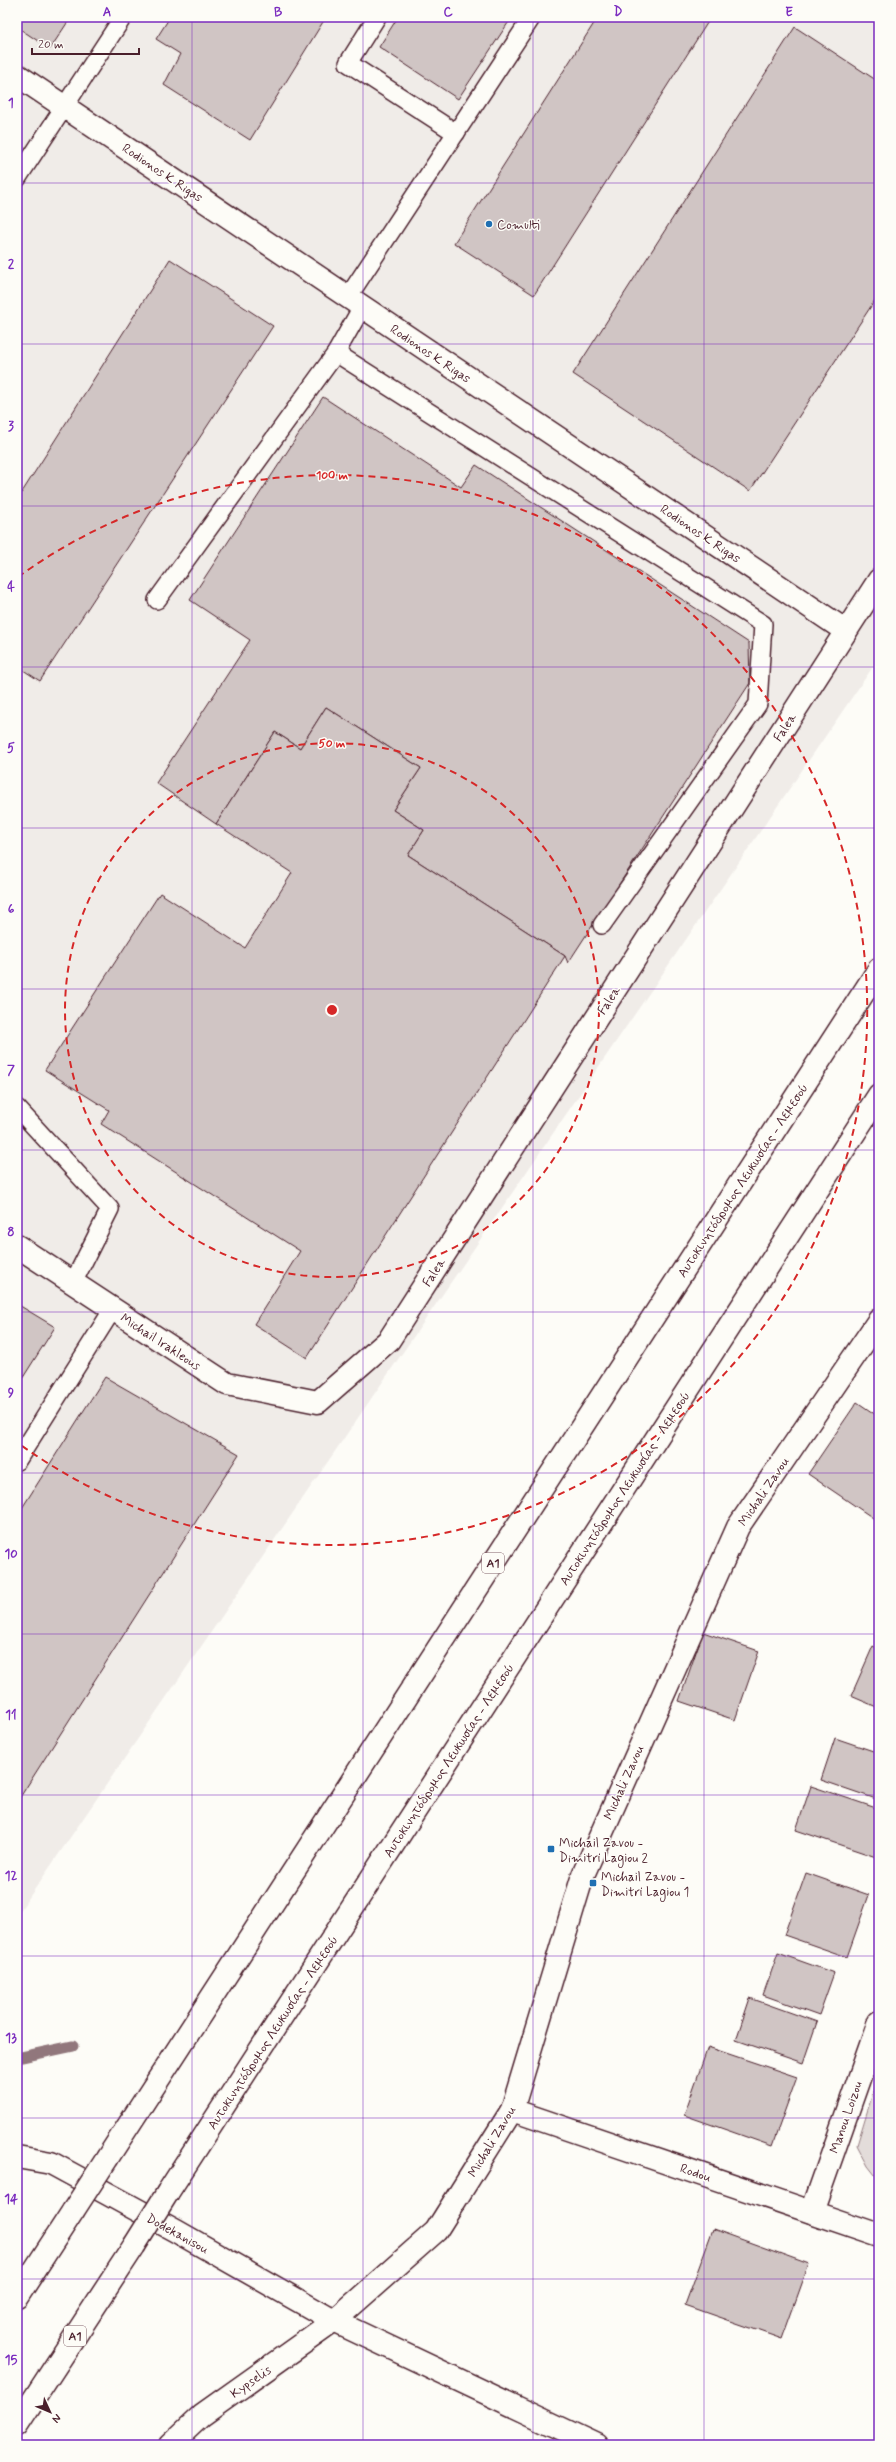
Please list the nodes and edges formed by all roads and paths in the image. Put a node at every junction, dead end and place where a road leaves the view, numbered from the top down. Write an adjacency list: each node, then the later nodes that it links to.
1 (123, 17): 5 (lane)
2 (377, 17): 6 (lane)
3 (532, 17): 6 (lane)
4 (17, 75): 5 (main road, Rodionos K Rigas)
5 (65, 107): 7 (lane); 8 (main road, Rodionos K Rigas)
6 (456, 133): 8 (lane)
7 (17, 179)
8 (355, 302): 9 (lane); 12 (main road, Rodionos K Rigas)
9 (336, 353): 11 (lane); 13 (lane)
10 (879, 580): 12 (main road, Falea)
11 (157, 600)
12 (846, 631): 21 (main road, Falea)
13 (602, 925)
14 (879, 968): 28 (main road, Αυτοκινητόδρομος Λευκωσίας - Λεμεσού / A1, bridge)
15 (879, 1095): 30 (main road, Αυτοκινητόδρομος Λευκωσίας - Λεμεσού / A1, bridge)
16 (17, 1108): 18 (lane)
17 (17, 1246): 18 (main road, Michail Irakleous)
18 (73, 1283): 19 (main road, Michail Irakleous)
19 (113, 1309): 21 (main road, Michail Irakleous); 22 (lane)
20 (879, 1320): 24 (main road, Michali Zavou)
21 (318, 1402)
22 (17, 1461)
23 (879, 2022): 26 (main road, Manou Loizou)
24 (512, 2110): 26 (main road, Rodou); 29 (main road, Michali Zavou)
25 (17, 2158): 29 (main road, Dodekanisou)
26 (812, 2212): 27 (main road, Rodou)
27 (879, 2235)
28 (17, 2297)
29 (334, 2321): 31 (main road, Kypselis); 32 (main road, Dodekanisou)
30 (17, 2426)
31 (170, 2445)
32 (596, 2445)

